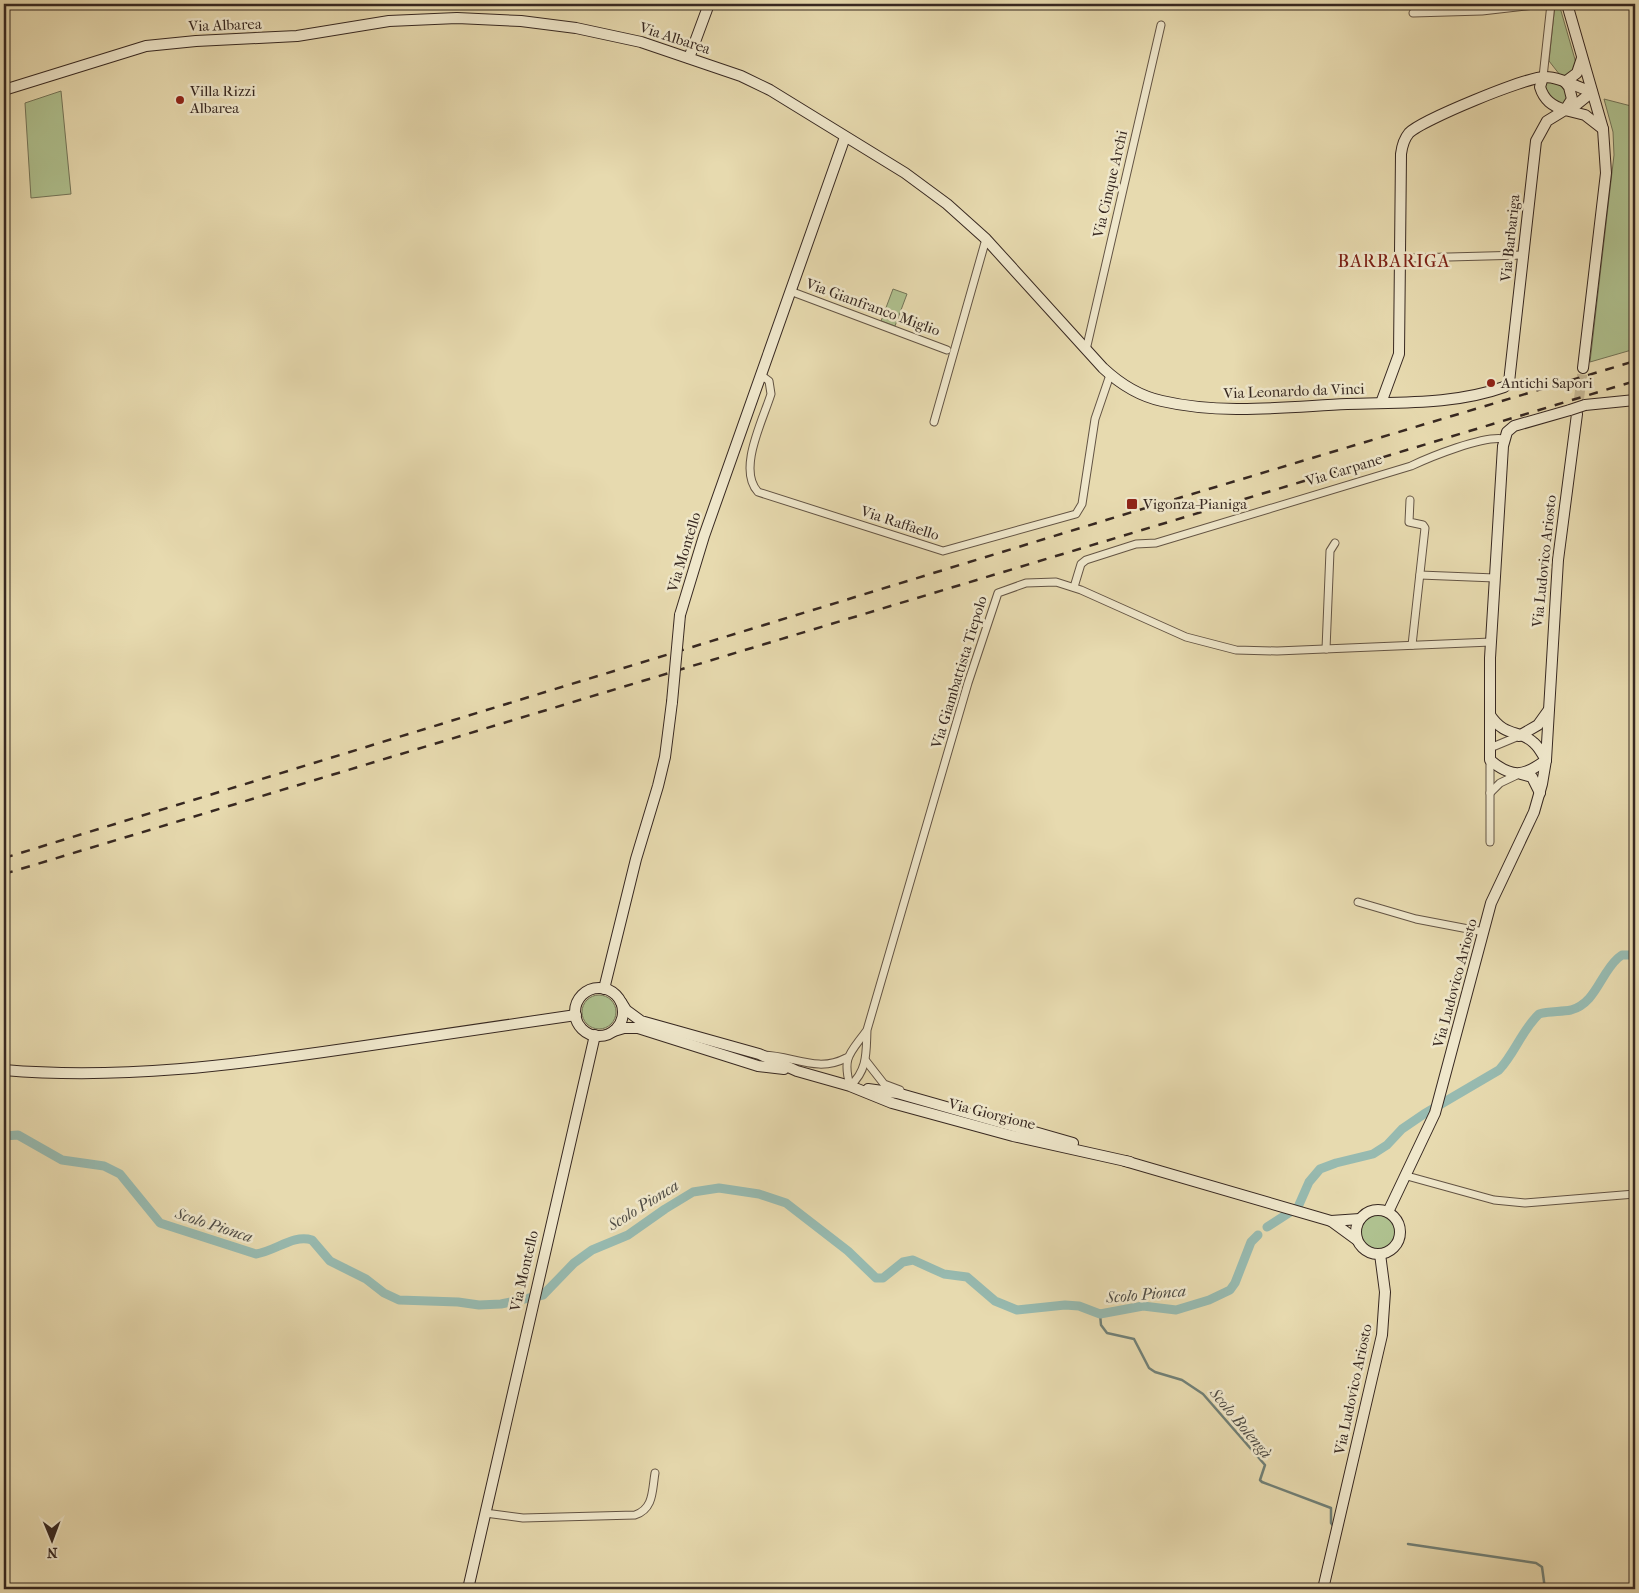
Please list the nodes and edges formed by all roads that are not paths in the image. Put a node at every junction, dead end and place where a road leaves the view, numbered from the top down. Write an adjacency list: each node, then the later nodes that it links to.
1 (709, 4): 7 (street)
2 (1544, 4): 5 (street)
3 (1551, 4): 9 (street)
4 (1567, 4): 8 (street)
5 (1413, 13)
6 (1161, 25): 22 (street, Via Cinque Archi)
7 (689, 58): 11 (street, Via Albarea); 15 (street, Via Albarea)
8 (1582, 58): 10 (street); 12 (street)
9 (1543, 77): 10 (street); 13 (street); 28 (street)
10 (1564, 82): 12 (street); 13 (street)
11 (4, 90)
12 (1592, 92): 13 (street, Via Barbariga); 14 (street)
13 (1568, 109): 14 (street); 17 (street, Via Barbariga)
14 (1603, 129): 23 (street)
15 (845, 137): 16 (street, Via Albarea); 20 (street, Via Montello)
16 (986, 240): 19 (street, Via Albarea); 30 (street)
17 (1523, 256): 18 (street); 26 (street, Via Barbariga)
18 (1412, 258)
19 (1013, 268): 22 (street, Via Leonardo da Vinci)
20 (790, 291): 21 (street, Via Gianfranco Miglio); 24 (street, Via Montello)
21 (947, 350)
22 (1086, 350): 25 (street, Via Leonardo da Vinci)
23 (1583, 368)
24 (761, 375): 25 (street, Via Raffaello); 52 (street, Via Montello, bridge)
25 (1110, 375): 28 (street, Via Leonardo da Vinci)
26 (1508, 383): 28 (street, Via Leonardo da Vinci)
27 (1635, 400): 29 (street, bridge)
28 (1381, 403)
29 (1572, 412): 31 (street); 40 (street, Via Ludovico Ariosto)
30 (934, 422)
31 (1504, 440): 35 (street); 36 (street, Via Carpane)
32 (1410, 500): 34 (street)
33 (1334, 543): 39 (street)
34 (1420, 574): 35 (street); 38 (street)
35 (1495, 578): 37 (street)
36 (1074, 587): 39 (street, Via Giambattista Tiepolo); 55 (street, Via Giambattista Tiepolo)
37 (1491, 642): 38 (street, Via Giambattista Tiepolo); 41 (street)
38 (1412, 644): 39 (street, Via Giambattista Tiepolo)
39 (1326, 649)
40 (1548, 711): 42 (street); 45 (street, Via Ludovico Ariosto)
41 (1489, 714): 42 (street); 43 (street)
42 (1519, 736): 43 (street); 45 (street)
43 (1490, 748): 44 (street)
44 (1490, 760): 46 (street); 47 (street)
45 (1546, 760): 46 (street); 48 (street, Via Ludovico Ariosto)
46 (1521, 774): 47 (street); 48 (street)
47 (1490, 793): 49 (street)
48 (1540, 794): 51 (street, Via Ludovico Ariosto)
49 (1490, 842)
50 (1358, 902): 51 (street)
51 (1484, 932): 66 (street, Via Ludovico Ariosto)
52 (604, 989): 53 (street); 54 (street)
53 (621, 1002): 56 (street); 58 (street, Via Giorgione)
54 (576, 1015): 57 (street); 61 (street)
55 (867, 1030): 59 (street, Via Giambattista Tiepolo); 60 (street, Via Giambattista Tiepolo)
56 (614, 1031): 57 (street); 62 (street, Via Giorgione)
57 (595, 1035): 74 (street, Via Montello)
58 (759, 1054): 59 (street); 62 (street, Via Giorgione)
59 (846, 1058): 63 (street)
60 (866, 1061): 63 (street, Via Giambattista Tiepolo); 64 (street, Via Giorgione)
61 (4, 1070)
62 (797, 1071): 63 (street, Via Giorgione)
63 (850, 1086): 64 (street, Via Giorgione); 65 (street, Via Giorgione)
64 (1026, 1130): 65 (street, Via Giorgione)
65 (1130, 1162): 70 (street, Via Giorgione)
66 (1407, 1176): 67 (street); 68 (street, Via Ludovico Ariosto)
67 (1635, 1194)
68 (1388, 1212): 69 (street); 72 (street)
69 (1360, 1219): 70 (street, Via Giorgione); 71 (street)
70 (1330, 1221): 71 (street, Via Giorgione)
71 (1357, 1240): 72 (street)
72 (1380, 1254): 76 (street, Via Ludovico Ariosto)
73 (655, 1473): 74 (street)
74 (485, 1513): 75 (street, Via Montello)
75 (468, 1589)
76 (1323, 1589)

